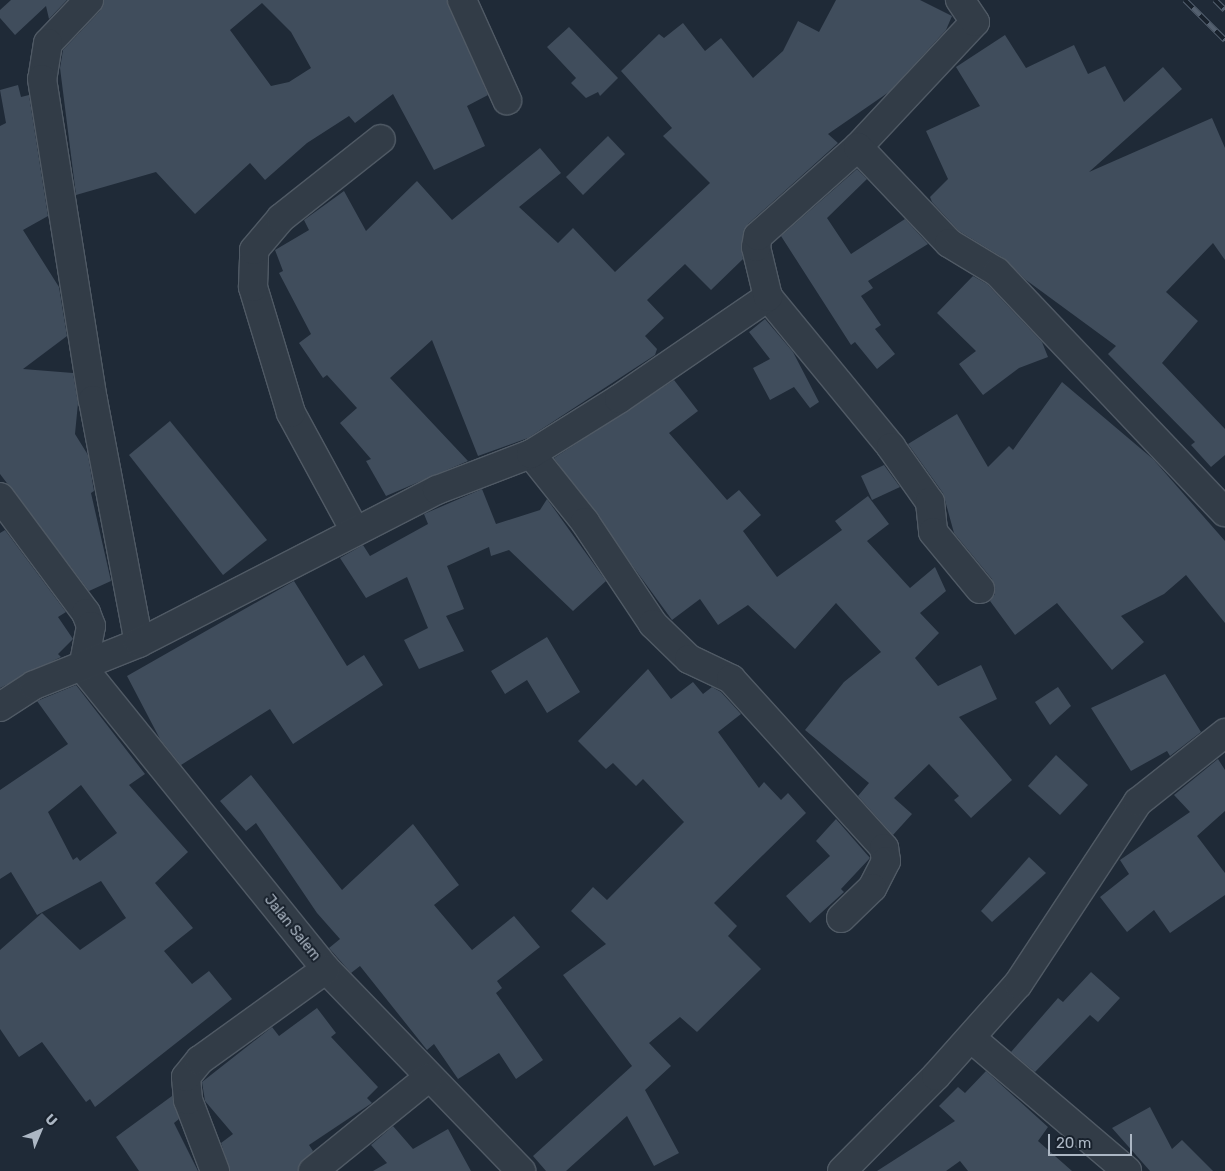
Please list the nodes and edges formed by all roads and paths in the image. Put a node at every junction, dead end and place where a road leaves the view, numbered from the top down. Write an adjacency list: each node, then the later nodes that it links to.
1 (89, 0): 13 (street)
2 (462, 0): 4 (street)
3 (960, 0): 6 (street)
4 (508, 100)
5 (381, 139): 11 (street)
6 (858, 147): 7 (street); 10 (street)
7 (768, 297): 8 (street); 12 (street)
8 (531, 454): 11 (street); 17 (street)
9 (0, 497): 14 (street)
10 (1225, 512)
11 (355, 531): 13 (street)
12 (980, 589)
13 (139, 643): 14 (street)
14 (82, 668): 15 (street); 18 (street, Jalan Salem)
15 (0, 707)
16 (1225, 733): 19 (street)
17 (840, 918)
18 (326, 970): 20 (street, Jalan Salem); 21 (street)
19 (971, 1038): 24 (street); 25 (street)
20 (428, 1078): 22 (street); 23 (street, Jalan Salem)
21 (215, 1171)
22 (313, 1171)
23 (521, 1171)
24 (842, 1171)
25 (1127, 1171)

